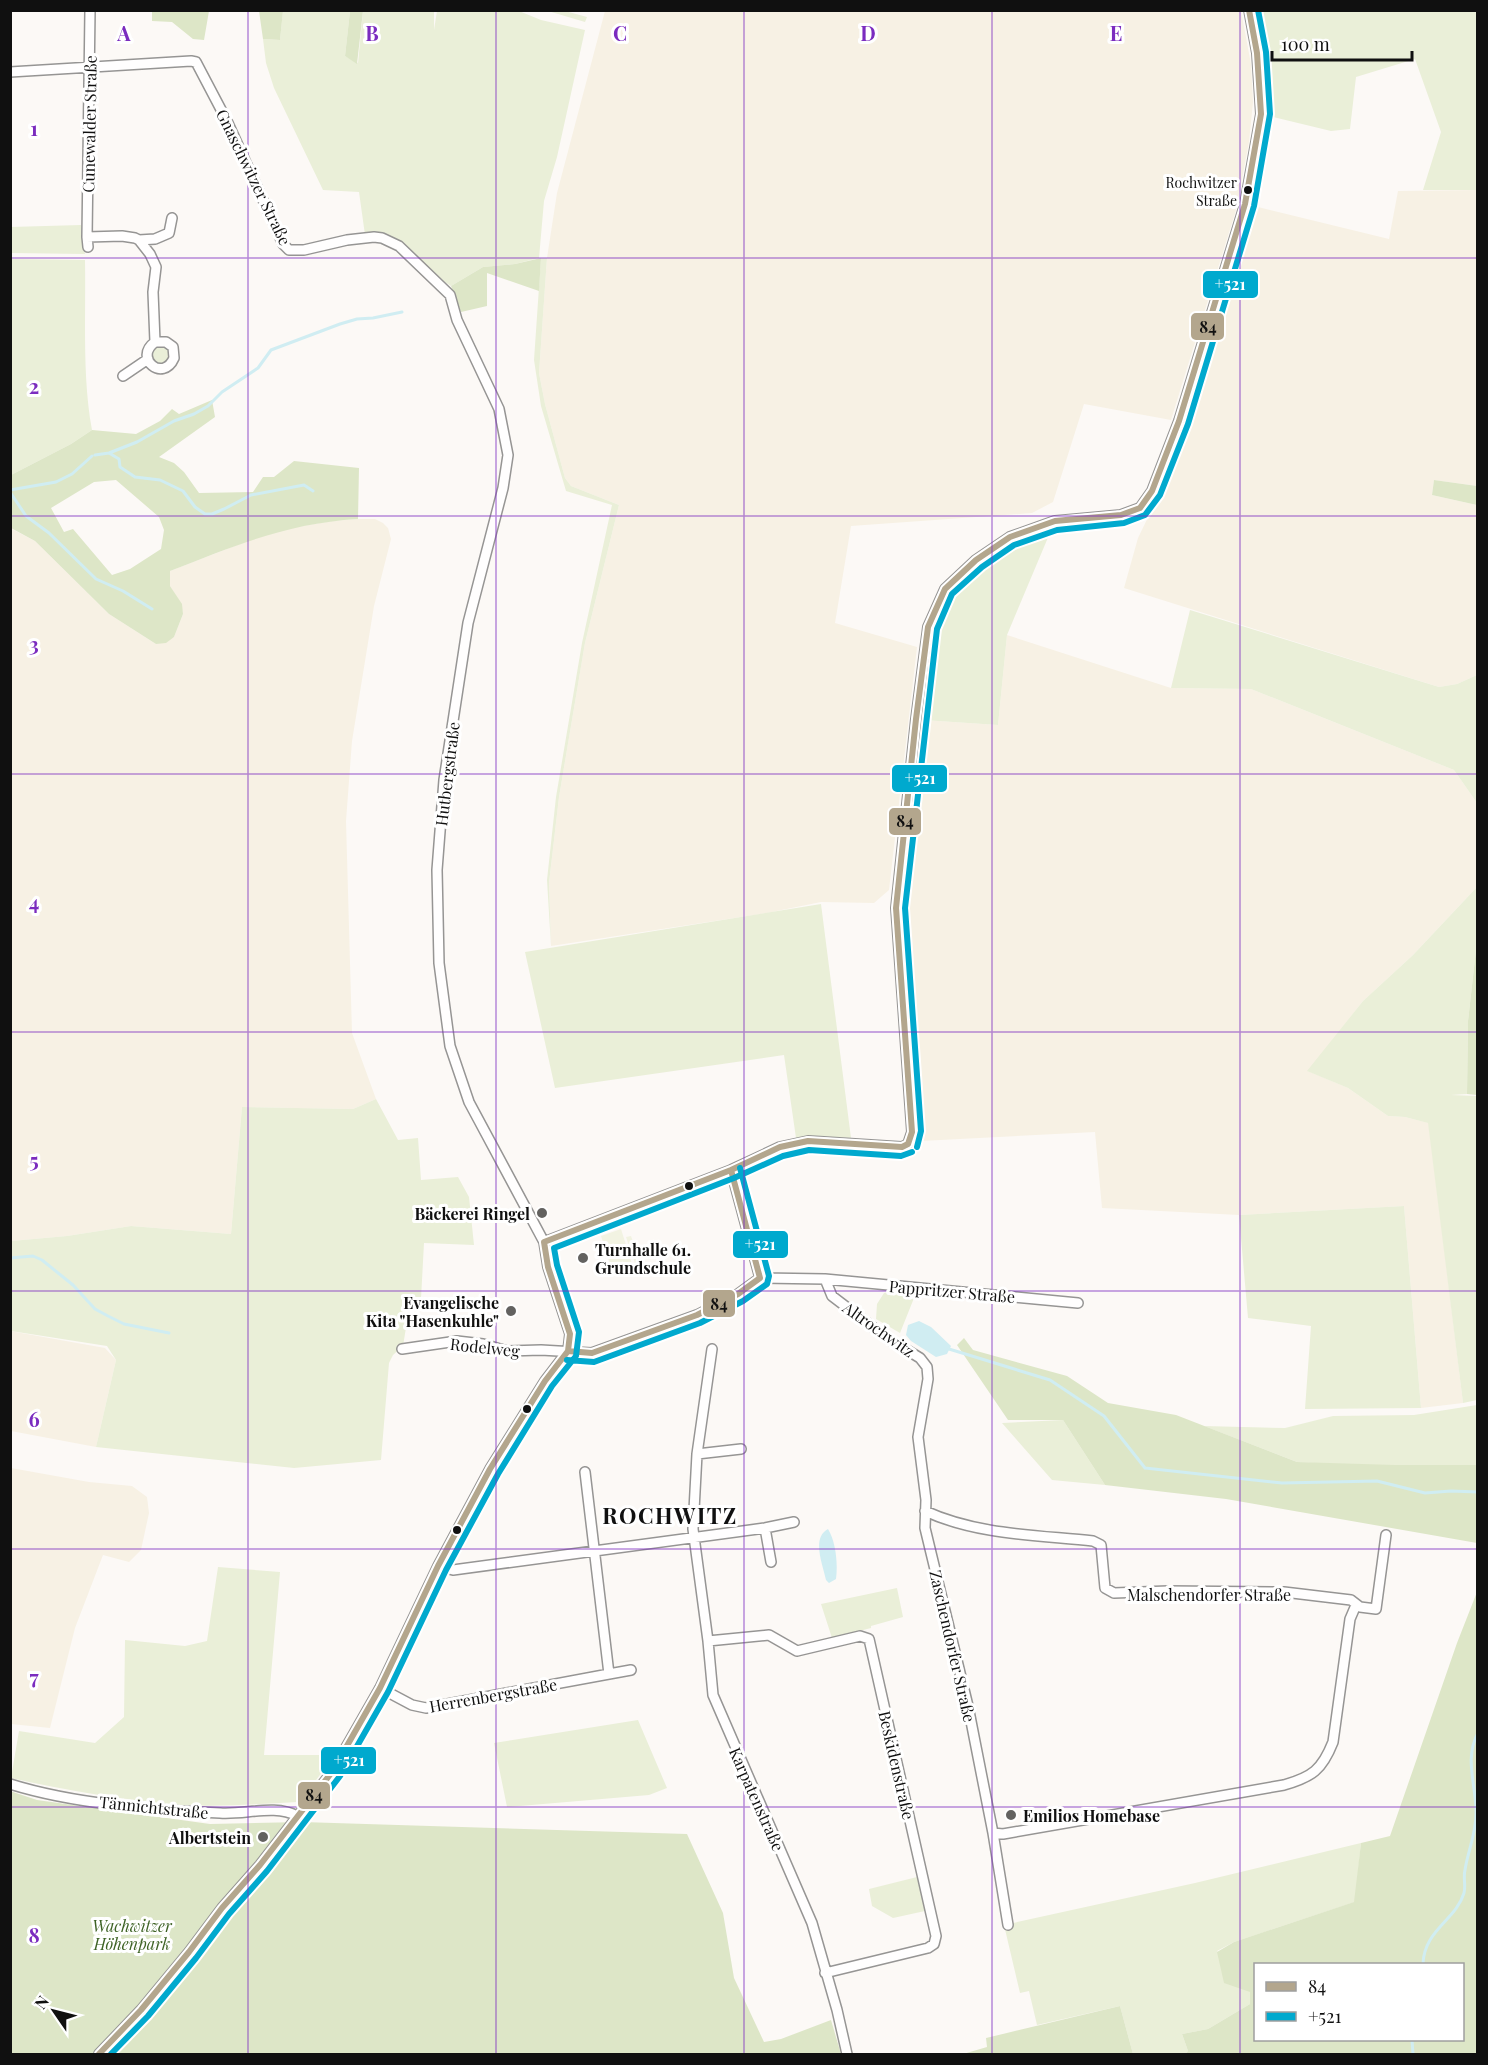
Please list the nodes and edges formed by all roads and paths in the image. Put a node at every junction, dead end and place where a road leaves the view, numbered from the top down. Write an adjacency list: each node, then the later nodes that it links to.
1 (90, 10): 3 (street, Cunewalder Straße)
2 (1249, 10): 11 (street)
3 (90, 67): 4 (street); 6 (street, Gnaschwitzer Straße); 7 (street, Cunewalder Straße)
4 (10, 72)
5 (172, 218): 7 (street, Cunewalder Straße)
6 (364, 237): 12 (street, Hutbergstraße)
7 (139, 240): 8 (street)
8 (155, 342): 9 (street); 9 (street)
9 (148, 359): 10 (street)
10 (123, 376)
11 (731, 1170): 12 (street); 13 (street)
12 (544, 1242): 18 (street, Hutbergstraße)
13 (760, 1278): 14 (street); 18 (street)
14 (825, 1279): 15 (street, Pappritzer Straße); 19 (street, Altrochwitz)
15 (1078, 1303)
16 (402, 1349): 18 (street, Rodelweg)
17 (712, 1349): 21 (street, Karpatenstraße)
18 (568, 1352): 30 (street)
19 (927, 1367): 23 (street, Zaschendorfer Straße)
20 (741, 1449): 21 (street)
21 (697, 1454): 27 (street, Karpatenstraße)
22 (585, 1472): 28 (street)
23 (926, 1511): 31 (street, Malschendorfer Straße); 38 (street, Zaschendorfer Straße)
24 (794, 1522): 25 (street)
25 (765, 1528): 27 (street); 29 (street)
26 (1386, 1535): 31 (street)
27 (694, 1537): 28 (street); 32 (street, Karpatenstraße)
28 (593, 1550): 30 (street); 34 (street)
29 (771, 1562)
30 (438, 1566): 35 (street)
31 (1356, 1605): 38 (street)
32 (708, 1641): 40 (street, Karpatenstraße); 40 (street, Beskidenstraße)
33 (631, 1670): 34 (street, Herrenbergstraße)
34 (609, 1674): 35 (street, Herrenbergstraße)
35 (380, 1688): 37 (street)
36 (10, 1784): 37 (street, Tännichtstraße)
37 (297, 1816): 41 (street)
38 (993, 1833): 39 (street, Zaschendorfer Straße)
39 (1008, 1925)
40 (825, 1973): 42 (street, Karpatenstraße)
41 (99, 2055)
42 (847, 2055)

